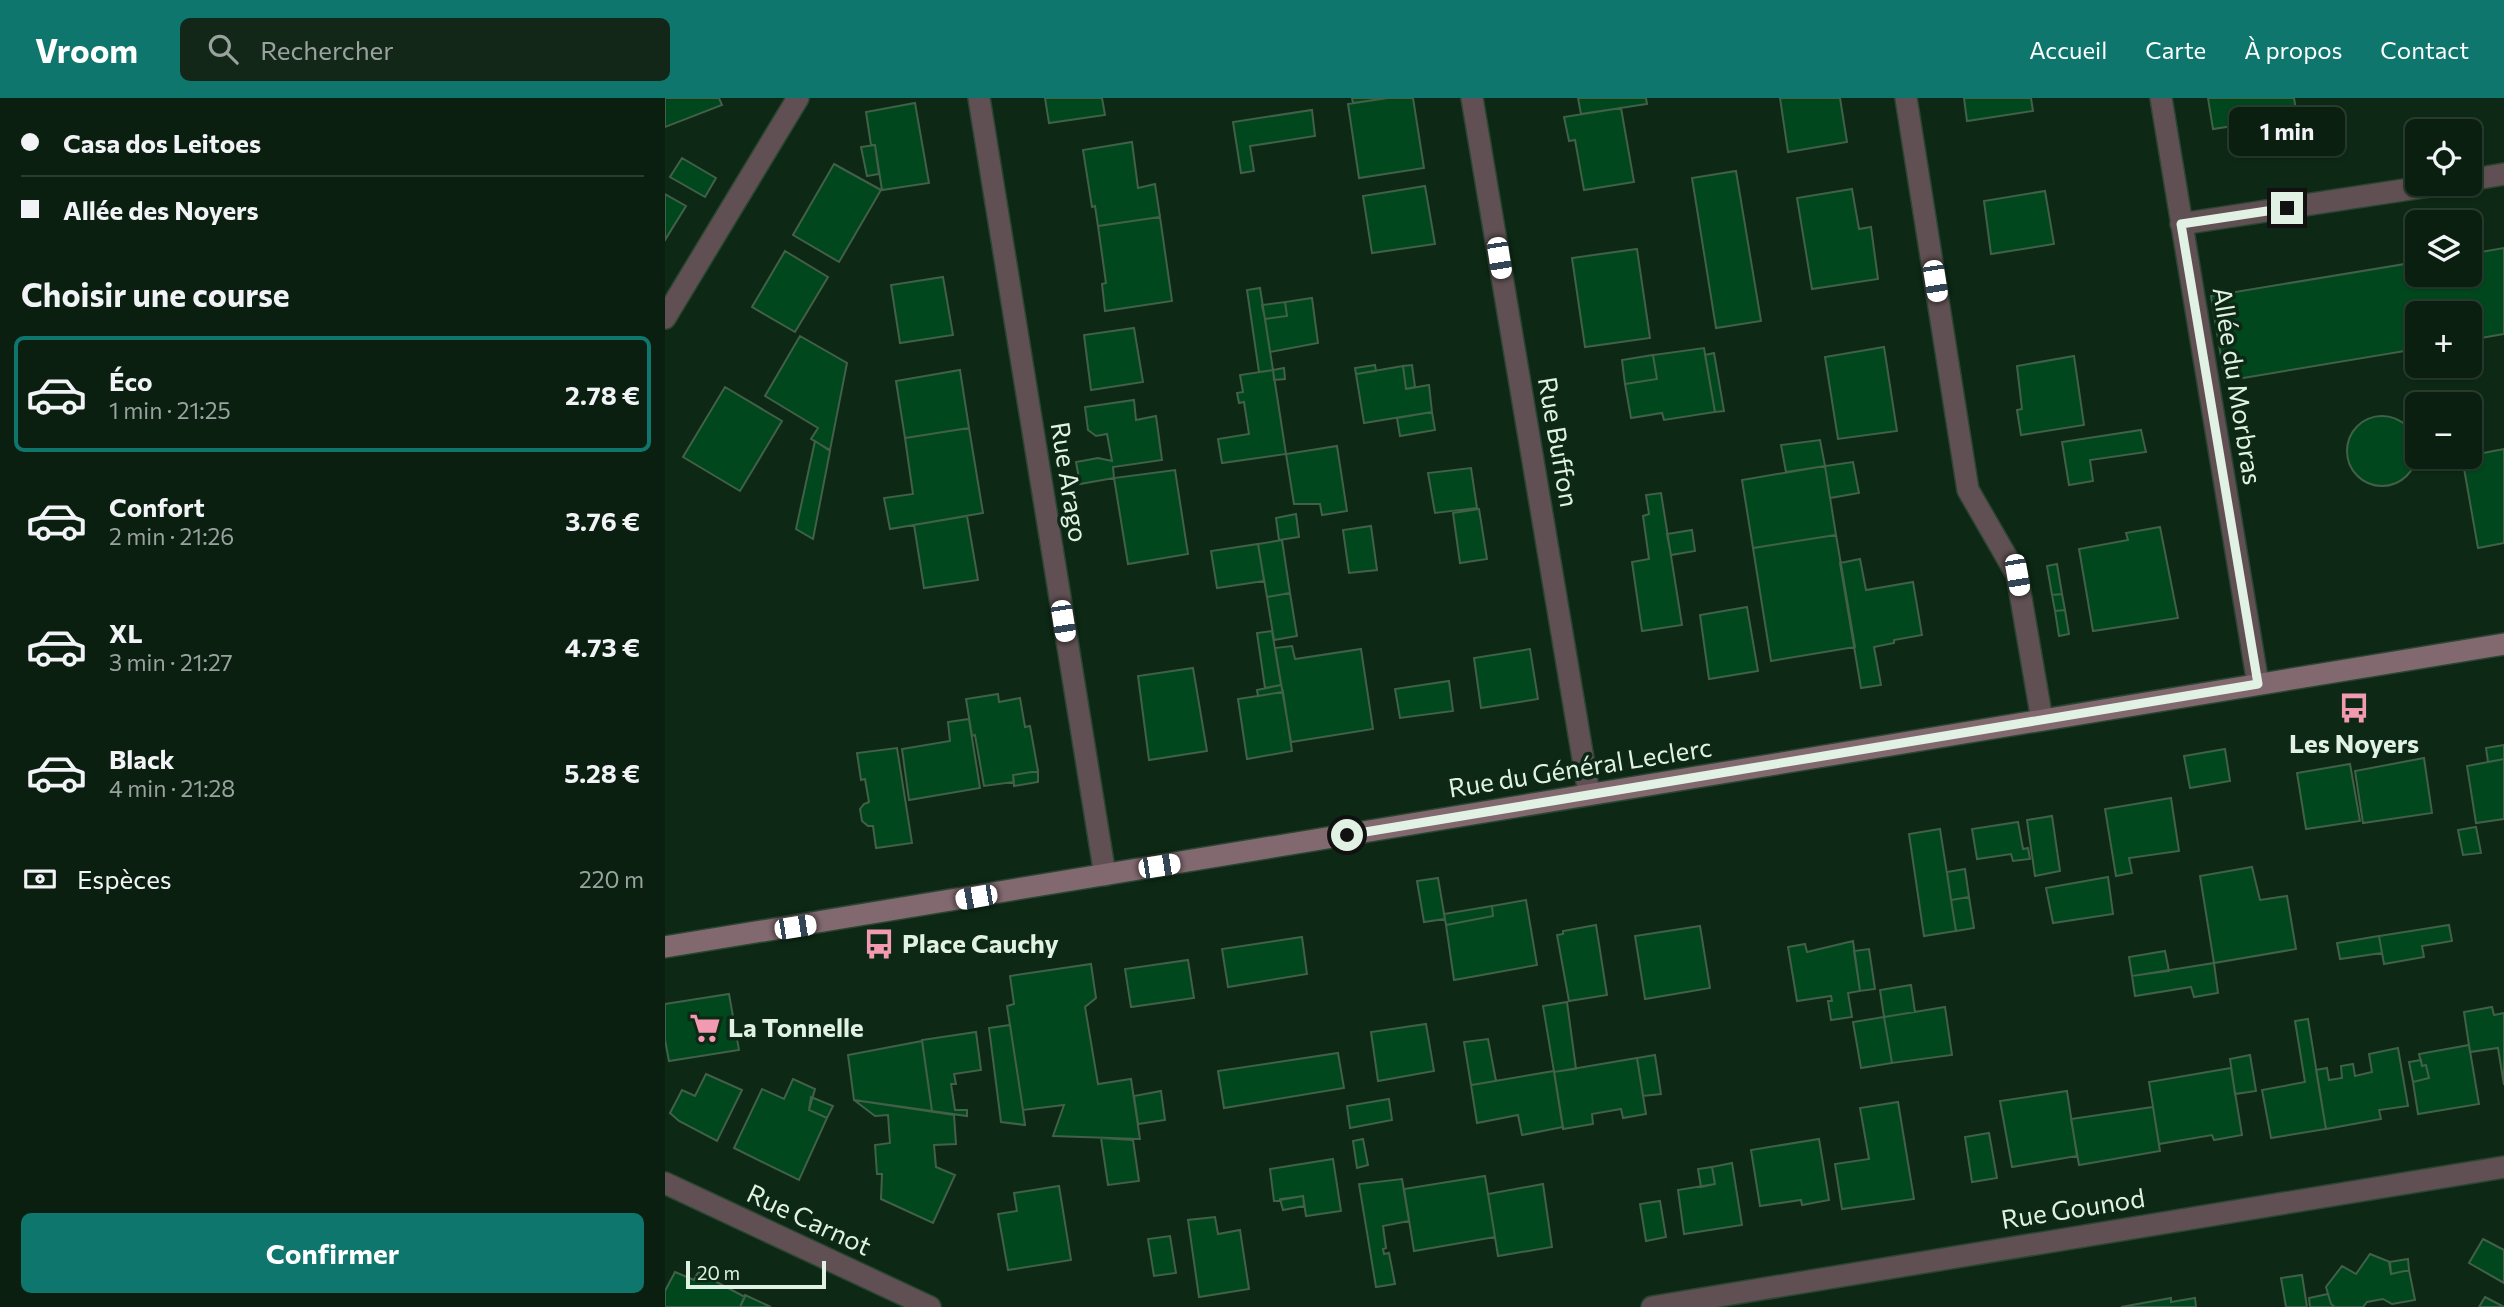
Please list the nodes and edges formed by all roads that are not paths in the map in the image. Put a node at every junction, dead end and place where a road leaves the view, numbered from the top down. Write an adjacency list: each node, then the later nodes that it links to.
1 (798, 98): 10 (street)
2 (979, 98): 15 (street, Rue Arago)
3 (1472, 98): 14 (street, Rue Buffon)
4 (1906, 98): 13 (street)
5 (2161, 98): 9 (street, Allée du Morbras)
6 (2504, 174): 7 (street)
7 (2482, 178)
8 (2405, 190): 9 (street)
9 (2181, 224): 12 (street, Allée du Morbras)
10 (665, 318)
11 (2504, 644): 12 (main road, Rue du Général Leclerc)
12 (2258, 684): 13 (main road, Rue du Général Leclerc)
13 (2042, 720): 14 (main road, Rue du Général Leclerc)
14 (1589, 794): 15 (main road, Rue du Général Leclerc)
15 (1105, 875): 16 (main road, Rue du Général Leclerc)
16 (665, 947)
17 (2504, 1167): 20 (street, Rue Gounod)
18 (665, 1183): 19 (street, Rue Carnot)
19 (930, 1307)
20 (1652, 1307)

